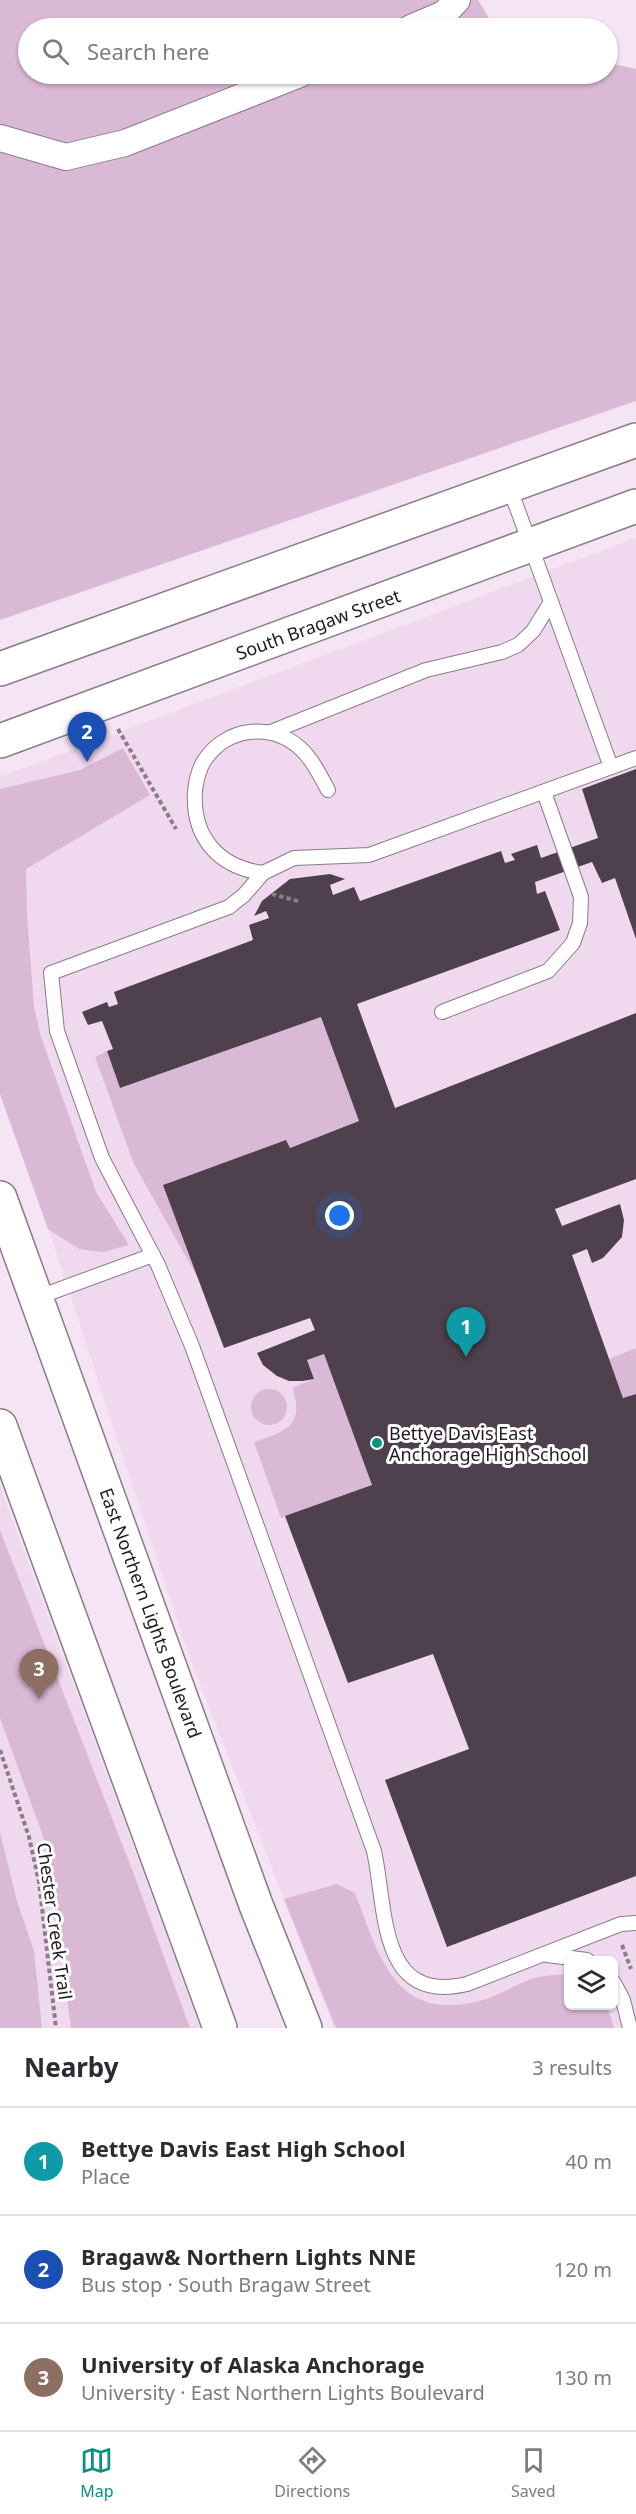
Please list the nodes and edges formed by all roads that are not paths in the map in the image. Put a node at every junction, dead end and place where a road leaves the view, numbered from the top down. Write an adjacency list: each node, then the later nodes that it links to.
1 (457, 0): 2 (street)
2 (435, 18)
3 (275, 84): 4 (street)
4 (0, 138)
5 (636, 440): 6 (main road)
6 (509, 486): 8 (lane); 10 (main road)
7 (636, 506): 8 (main road, South Bragaw Street)
8 (530, 545): 9 (lane); 12 (main road, South Bragaw Street)
9 (551, 602): 11 (lane); 14 (lane)
10 (0, 669)
11 (271, 732): 15 (lane); 17 (lane)
12 (0, 741)
13 (636, 758): 14 (lane)
14 (611, 767): 16 (lane)
15 (328, 790)
16 (544, 792): 17 (lane); 18 (lane)
17 (263, 873): 20 (lane)
18 (441, 1012)
19 (0, 1198): 21 (main road, East Northern Lights Boulevard)
20 (153, 1255): 21 (lane); 24 (lane)
21 (36, 1298): 28 (main road, East Northern Lights Boulevard)
22 (0, 1426): 27 (main road)
23 (636, 1923): 24 (lane)
24 (543, 1954): 25 (lane)
25 (565, 1956)
26 (618, 1991): 29 (lane)
27 (220, 2028)
28 (305, 2028)
29 (630, 2028)

